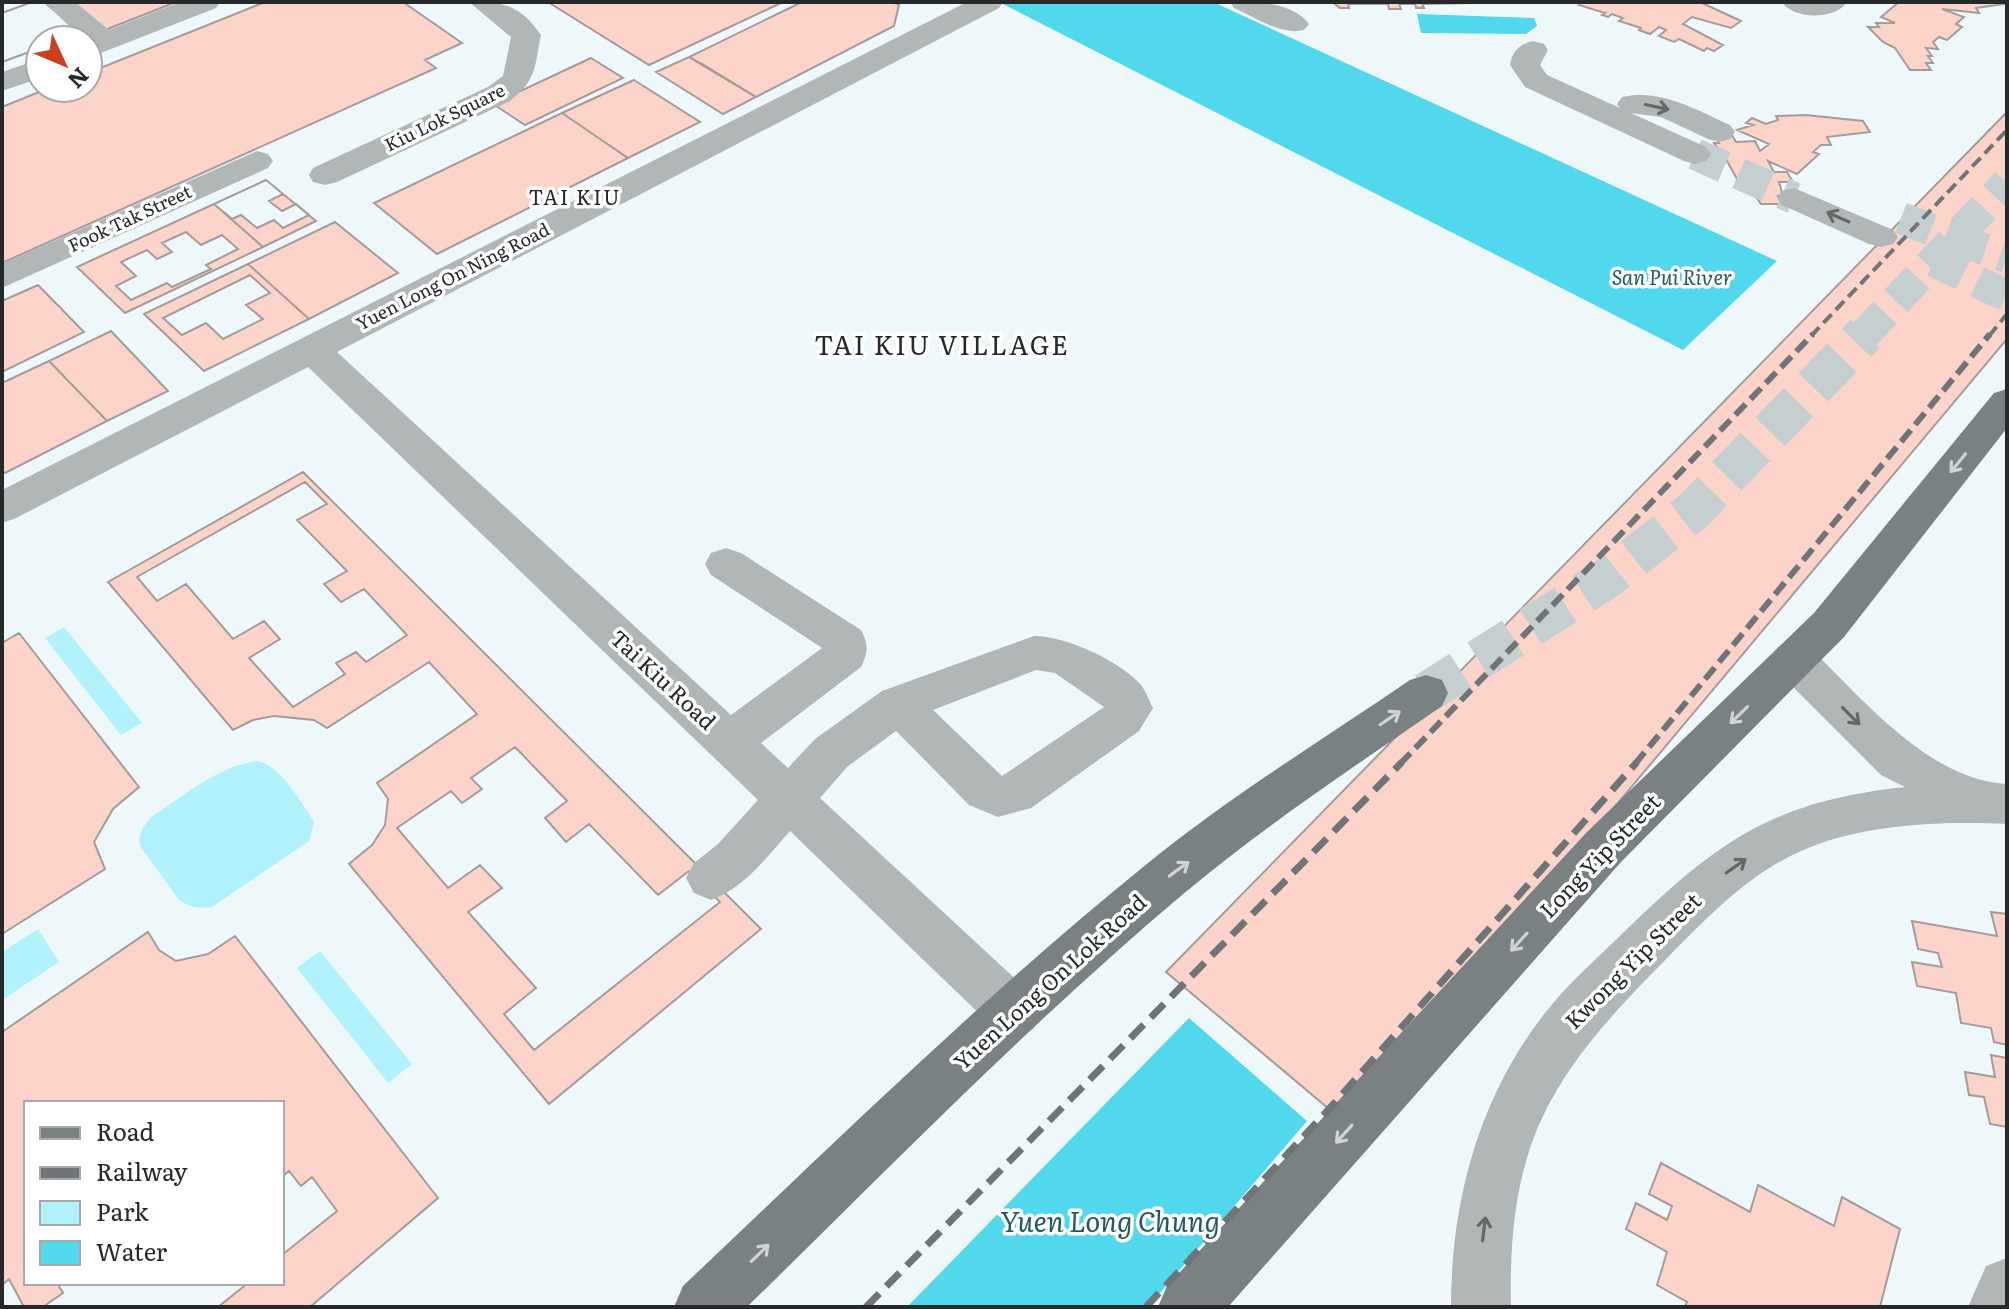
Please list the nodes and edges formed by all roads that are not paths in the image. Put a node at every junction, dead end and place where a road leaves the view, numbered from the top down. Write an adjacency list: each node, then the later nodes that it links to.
1 (58, 2): 6 (street)
2 (206, 2): 8 (street)
3 (483, 2): 16 (street, Kiu Lok Square)
4 (1244, 2): 7 (street)
5 (974, 5): 20 (street, Yuen Long On Ning Road)
6 (77, 24)
7 (1294, 24)
8 (104, 38)
9 (1533, 50): 12 (street)
10 (24, 74): 11 (street)
11 (2, 82)
12 (1590, 107): 13 (street, one-way to 13); 14 (street)
13 (1719, 132)
14 (1695, 154)
15 (257, 161): 19 (street, Fook Tak Street)
16 (325, 175)
17 (1804, 189): 18 (street)
18 (1891, 227)
19 (2, 277)
20 (311, 348): 22 (street, Yuen Long On Ning Road); 27 (street, Tai Kiu Road)
21 (2007, 402): 24 (main road, Long Yip Street, one-way to 24)
22 (2, 508)
23 (726, 564): 27 (street)
24 (1795, 661): 29 (street, Kwong Yip Street, one-way to 29); 34 (main road, Long Yip Street, one-way to 34)
25 (1426, 693): 31 (main road, Yuen Long On Lok Road, one-way to 25)
26 (898, 704): 28 (street)
27 (729, 742): 28 (street, Tai Kiu Road)
28 (790, 799): 30 (street); 31 (street, Tai Kiu Road)
29 (1992, 803): 35 (street, Kwong Yip Street, one-way to 29)
30 (711, 878)
31 (1014, 1012): 33 (main road, Yuen Long On Lok Road, one-way to 31)
32 (2007, 1287): 36 (street)
33 (704, 1307)
34 (1188, 1307)
35 (1481, 1307)
36 (1998, 1307)

